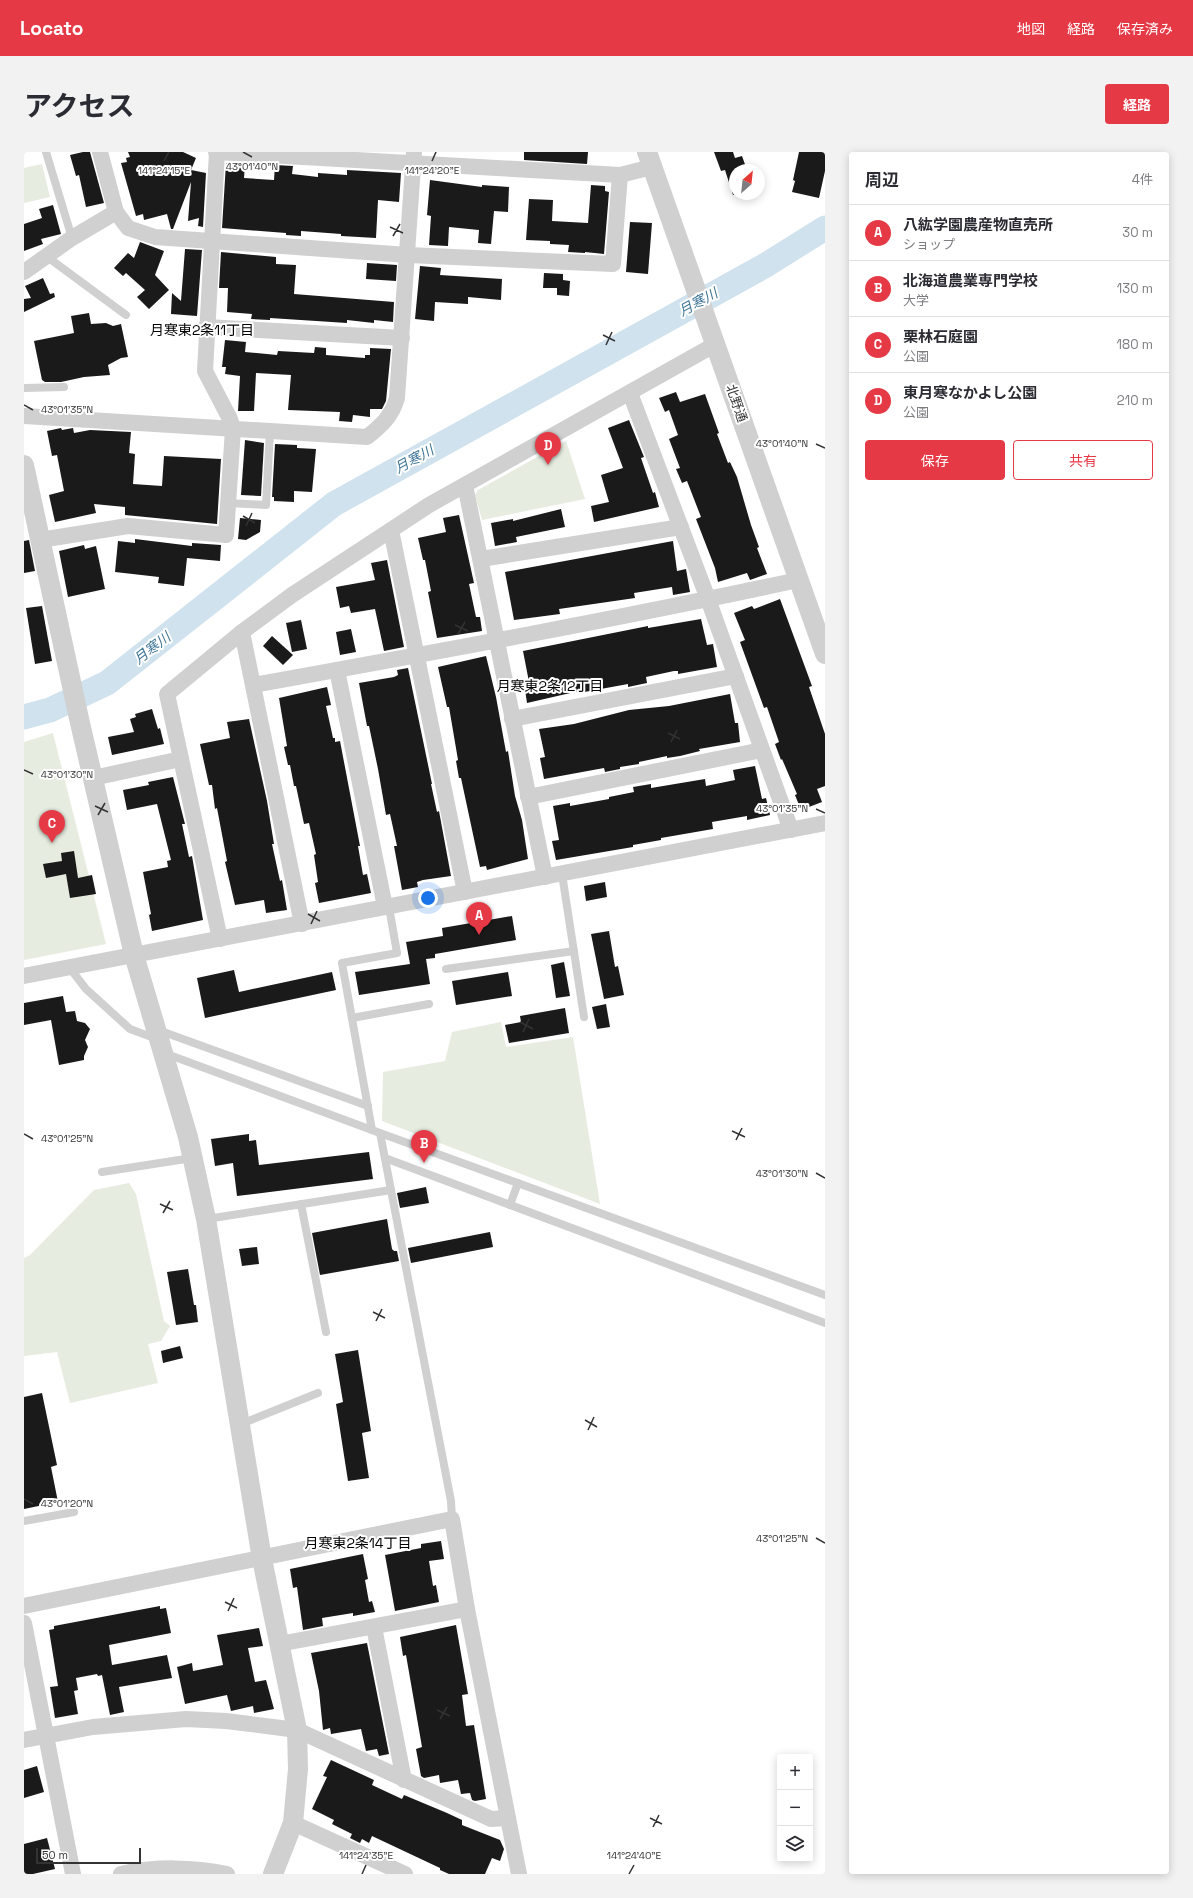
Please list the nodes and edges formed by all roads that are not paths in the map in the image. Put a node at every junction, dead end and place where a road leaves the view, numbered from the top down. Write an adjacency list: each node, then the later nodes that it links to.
1 (46, 152): 8 (lane)
2 (100, 152): 7 (street)
3 (217, 152): 4 (street); 9 (street)
4 (414, 158): 6 (street); 10 (street)
5 (649, 160): 6 (street); 15 (street, 北野通)
6 (620, 175): 10 (street)
7 (116, 212): 8 (street); 9 (street)
8 (72, 238): 11 (street)
9 (213, 241): 10 (street); 14 (street)
10 (408, 255): 16 (street)
11 (46, 256): 12 (street); 13 (lane)
12 (24, 272)
13 (126, 315)
14 (206, 327): 16 (street); 21 (street)
15 (714, 337): 19 (street); 30 (street, 北野通)
16 (402, 338): 22 (street)
17 (64, 387): 18 (lane)
18 (24, 388)
19 (630, 393): 24 (street); 26 (street)
20 (24, 416): 21 (street)
21 (233, 429): 22 (street); 25 (street)
22 (270, 431): 25 (lane)
23 (24, 465): 28 (street)
24 (465, 485): 27 (street); 29 (street)
25 (228, 504): 28 (street)
26 (681, 527): 29 (street); 31 (street)
27 (391, 530): 32 (street); 35 (street)
28 (40, 540): 42 (street)
29 (481, 559): 33 (street)
30 (798, 580): 31 (street); 34 (street, 北野通)
31 (708, 599): 33 (street); 37 (street)
32 (242, 632): 38 (street); 41 (street)
33 (495, 639): 35 (street); 39 (street)
34 (825, 654)
35 (418, 656): 36 (street); 48 (street)
36 (337, 670): 38 (street); 49 (street)
37 (736, 676): 39 (street); 40 (street)
38 (254, 684): 50 (street)
39 (512, 719): 43 (street)
40 (762, 750): 43 (street); 45 (street)
41 (181, 759): 42 (street); 51 (street)
42 (93, 778): 53 (street)
43 (528, 797): 47 (street)
44 (825, 823): 45 (street)
45 (791, 830): 46 (street)
46 (562, 874): 47 (street); 52 (lane)
47 (545, 877): 48 (street)
48 (466, 892): 49 (street)
49 (387, 907): 50 (street); 59 (lane)
50 (302, 924): 51 (street)
51 (220, 939): 53 (street)
52 (574, 951): 55 (lane); 58 (lane)
53 (134, 955): 54 (street); 60 (street)
54 (69, 968): 56 (street); 60 (lane)
55 (446, 969)
56 (24, 976)
57 (429, 1004): 59 (lane)
58 (584, 1017)
59 (352, 1018): 61 (lane)
60 (159, 1041): 61 (lane); 62 (lane); 64 (street)
61 (368, 1106): 62 (lane)
62 (372, 1130): 63 (lane)
63 (380, 1133): 65 (lane); 67 (lane)
64 (192, 1158): 66 (lane); 71 (street)
65 (385, 1158): 68 (lane); 70 (lane)
66 (102, 1172)
67 (518, 1183): 70 (lane); 72 (lane)
68 (391, 1190): 69 (lane); 78 (lane)
69 (301, 1204): 71 (lane); 74 (lane)
70 (510, 1205): 73 (lane)
71 (206, 1219): 76 (street)
72 (825, 1295)
73 (825, 1323)
74 (326, 1332)
75 (318, 1393): 76 (lane)
76 (240, 1424): 80 (street)
77 (74, 1512): 79 (lane)
78 (452, 1519): 80 (street); 82 (street)
79 (24, 1521)
80 (262, 1559): 81 (street); 85 (street)
81 (24, 1606)
82 (467, 1609): 84 (street); 90 (street)
83 (24, 1623): 87 (street)
84 (374, 1626): 85 (street); 89 (street)
85 (279, 1644): 86 (street)
86 (296, 1730): 87 (street); 89 (street); 91 (street)
87 (47, 1736): 88 (street); 92 (street)
88 (24, 1740)
89 (404, 1780): 90 (street)
90 (508, 1818): 97 (street)
91 (293, 1823): 95 (street); 96 (street)
92 (73, 1874)
93 (121, 1874): 94 (street)
94 (227, 1874)
95 (273, 1874)
96 (405, 1874)
97 (519, 1874)

